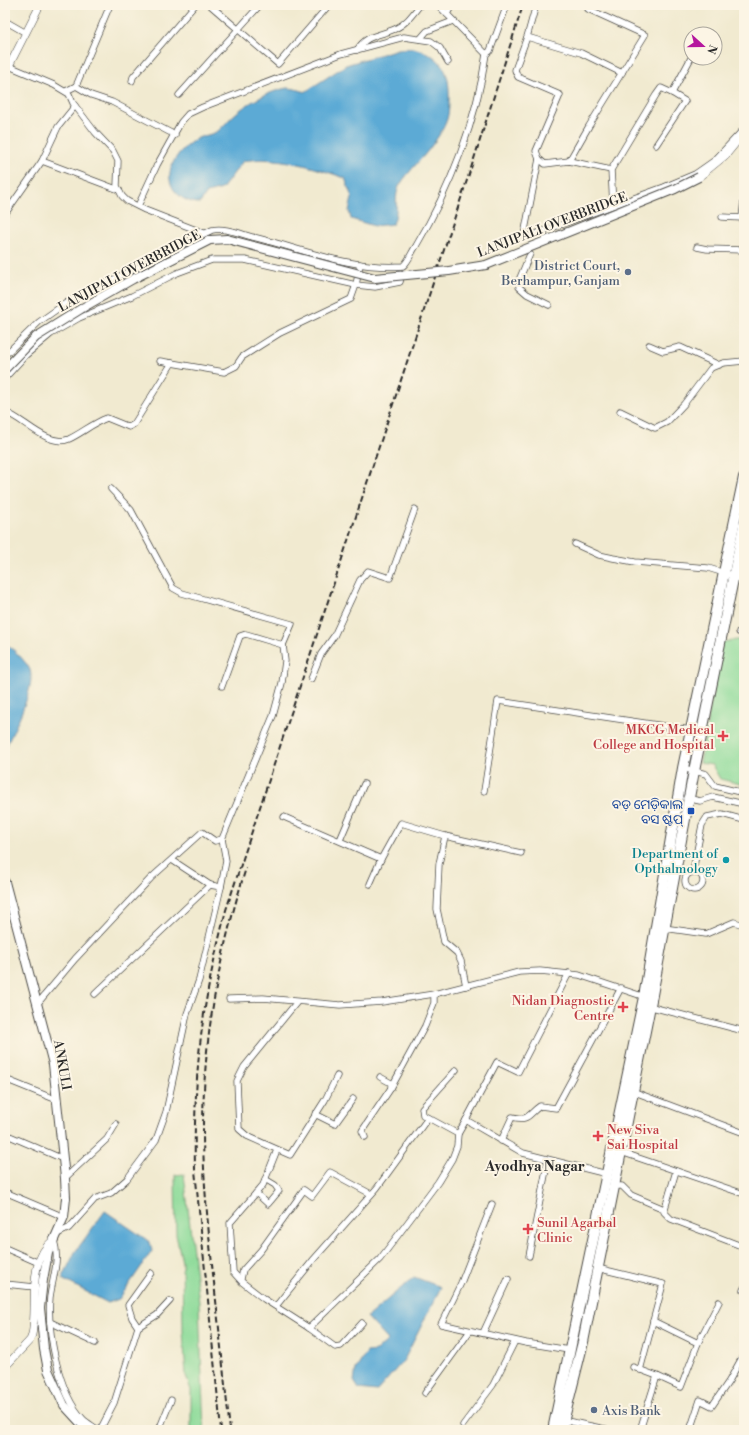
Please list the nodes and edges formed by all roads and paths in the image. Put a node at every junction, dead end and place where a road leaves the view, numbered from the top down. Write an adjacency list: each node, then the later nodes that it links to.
1 (40, 5): 17 (street)
2 (110, 5): 27 (street)
3 (195, 5): 26 (street)
4 (210, 5): 16 (street)
5 (260, 5): 16 (street)
6 (329, 5): 16 (street)
7 (420, 5): 20 (street)
8 (438, 5): 13 (street)
9 (452, 5): 13 (street)
10 (506, 5): 21 (street)
11 (536, 5): 18 (street)
12 (589, 5): 25 (street)
13 (447, 14): 15 (street)
14 (5, 21): 17 (street)
15 (453, 21): 19 (street); 21 (street)
16 (238, 30): 30 (street)
17 (26, 33): 24 (street)
18 (528, 37): 25 (street); 36 (street)
19 (420, 39): 20 (street); 22 (street)
20 (357, 50): 34 (street)
21 (486, 54): 52 (street)
22 (448, 62)
23 (687, 66): 29 (street)
24 (7, 69): 28 (street)
25 (622, 73): 38 (street)
26 (132, 81)
27 (76, 86): 28 (street); 34 (street)
28 (66, 92): 31 (street)
29 (672, 93): 35 (street); 39 (street)
30 (179, 95)
31 (75, 106): 37 (street); 41 (street)
32 (744, 129): 43 (street)
33 (744, 133): 40 (street, LANJIPALI OVERBRIDGE)
34 (175, 135): 44 (street)
35 (656, 145)
36 (539, 159): 38 (street); 43 (street)
37 (42, 161): 41 (street); 45 (street)
38 (569, 162): 39 (street)
39 (611, 170): 43 (street)
40 (699, 177): 61 (main road, LANJIPALI OVERBRIDGE, bridge)
41 (119, 190): 44 (street)
42 (744, 198): 46 (street)
43 (613, 205)
44 (138, 206): 47 (street)
45 (5, 214)
46 (722, 217)
47 (204, 233): 51 (street); 56 (street)
48 (697, 247): 49 (street)
49 (744, 250)
50 (530, 254): 54 (street)
51 (360, 264): 52 (street); 53 (street)
52 (403, 266): 53 (street)
53 (356, 285): 59 (street); 62 (street)
54 (549, 305)
55 (649, 345): 60 (street)
56 (5, 355)
57 (160, 361): 59 (street)
58 (744, 361): 60 (street)
59 (172, 363): 64 (street)
60 (719, 365): 63 (street)
61 (5, 369)
62 (5, 378)
63 (620, 411)
64 (5, 412)
65 (744, 477): 70 (highway)
66 (111, 490): 75 (street)
67 (415, 509): 76 (street)
68 (744, 524): 71 (highway)
69 (575, 544): 70 (street)
70 (723, 573): 71 (street); 74 (highway)
71 (734, 576): 72 (street); 73 (highway)
72 (744, 579)
73 (721, 635): 74 (street); 80 (highway)
74 (709, 636): 78 (highway)
75 (283, 645): 77 (street); 90 (street)
76 (311, 679)
77 (222, 686)
78 (690, 730): 79 (highway); 82 (street)
79 (683, 768): 80 (street); 84 (highway)
80 (694, 771): 83 (street); 85 (highway)
81 (364, 784): 91 (street)
82 (484, 791)
83 (744, 793)
84 (678, 796): 85 (street); 109 (highway)
85 (689, 798): 86 (street); 102 (highway)
86 (744, 804)
87 (284, 818): 91 (street)
88 (744, 820): 95 (street)
89 (445, 836): 92 (street); 93 (street); 104 (street)
90 (222, 839): 94 (street); 99 (street)
91 (340, 840): 93 (street)
92 (522, 853)
93 (382, 859): 97 (street)
94 (172, 860): 98 (street); 111 (street)
95 (693, 871)
96 (5, 882): 100 (main road, ANKULI)
97 (370, 884)
98 (210, 885): 99 (street); 106 (street)
99 (221, 887): 146 (street)
100 (7, 896): 111 (main road, ANKULI)
101 (744, 925): 102 (street)
102 (664, 928): 109 (highway)
103 (569, 973): 104 (street); 105 (street); 123 (street)
104 (466, 986): 107 (street)
105 (621, 988): 109 (street); 129 (street)
106 (95, 994)
107 (434, 994): 110 (street); 117 (street)
108 (229, 998): 110 (street)
109 (647, 1001): 112 (street); 118 (highway)
110 (297, 1002): 130 (street)
111 (38, 1003): 120 (main road, ANKULI)
112 (744, 1032)
113 (456, 1070): 122 (street)
114 (337, 1076): 121 (street)
115 (380, 1077): 117 (street)
116 (5, 1079): 120 (street)
117 (391, 1088): 128 (street)
118 (629, 1091): 125 (street); 131 (highway); 135 (highway)
119 (353, 1099): 121 (street)
120 (57, 1100): 132 (main road, ANKULI)
121 (315, 1114): 130 (street)
122 (428, 1118): 127 (street); 141 (street)
123 (466, 1120): 127 (street); 129 (street)
124 (116, 1124): 136 (street)
125 (744, 1133)
126 (5, 1134): 132 (street)
127 (458, 1134): 164 (street)
128 (365, 1137)
129 (501, 1141): 133 (street)
130 (277, 1150): 137 (street)
131 (621, 1152): 134 (street); 138 (highway)
132 (63, 1159): 136 (main road, ANKULI)
133 (548, 1160): 135 (street); 149 (street)
134 (676, 1171): 142 (street); 144 (street)
135 (607, 1174): 170 (highway)
136 (65, 1178): 145 (main road, ANKULI)
137 (265, 1179): 140 (street); 140 (street)
138 (614, 1186): 144 (street); 151 (highway)
139 (5, 1192): 145 (street)
140 (256, 1193): 153 (street)
141 (371, 1194): 153 (street); 159 (street)
142 (744, 1194)
143 (492, 1204): 165 (street)
144 (664, 1208): 147 (street)
145 (64, 1217): 146 (main road, ANKULI)
146 (56, 1236): 150 (street); 161 (street); 181 (main road, ANKULI)
147 (744, 1247)
148 (5, 1248): 150 (street)
149 (529, 1256)
150 (39, 1263): 156 (street)
151 (597, 1268): 160 (street); 178 (highway)
152 (151, 1273): 163 (street)
153 (241, 1279): 159 (street)
154 (508, 1279): 166 (street)
155 (5, 1284): 156 (street)
156 (35, 1287): 172 (street)
157 (170, 1301): 163 (street)
158 (719, 1302): 169 (street)
159 (276, 1306): 164 (street)
160 (653, 1321): 169 (street); 174 (street)
161 (50, 1322): 168 (street); 182 (street)
162 (362, 1323): 164 (street)
163 (138, 1327): 182 (street)
164 (309, 1328)
165 (470, 1331): 166 (street); 176 (street)
166 (483, 1333): 167 (street)
167 (514, 1341): 170 (street); 179 (street)
168 (95, 1343)
169 (698, 1343): 175 (street)
170 (569, 1350): 178 (highway)
171 (744, 1354): 187 (street)
172 (5, 1367)
173 (633, 1368): 174 (street)
174 (640, 1370): 175 (street)
175 (656, 1376): 186 (street)
176 (425, 1393)
177 (170, 1400): 183 (street)
178 (560, 1423): 184 (highway); 185 (street)
179 (462, 1425)
180 (744, 1427): 188 (street)
181 (87, 1430)
182 (99, 1430)
183 (159, 1430)
184 (553, 1430)
185 (610, 1430)
186 (640, 1430)
187 (690, 1430)
188 (743, 1430)

